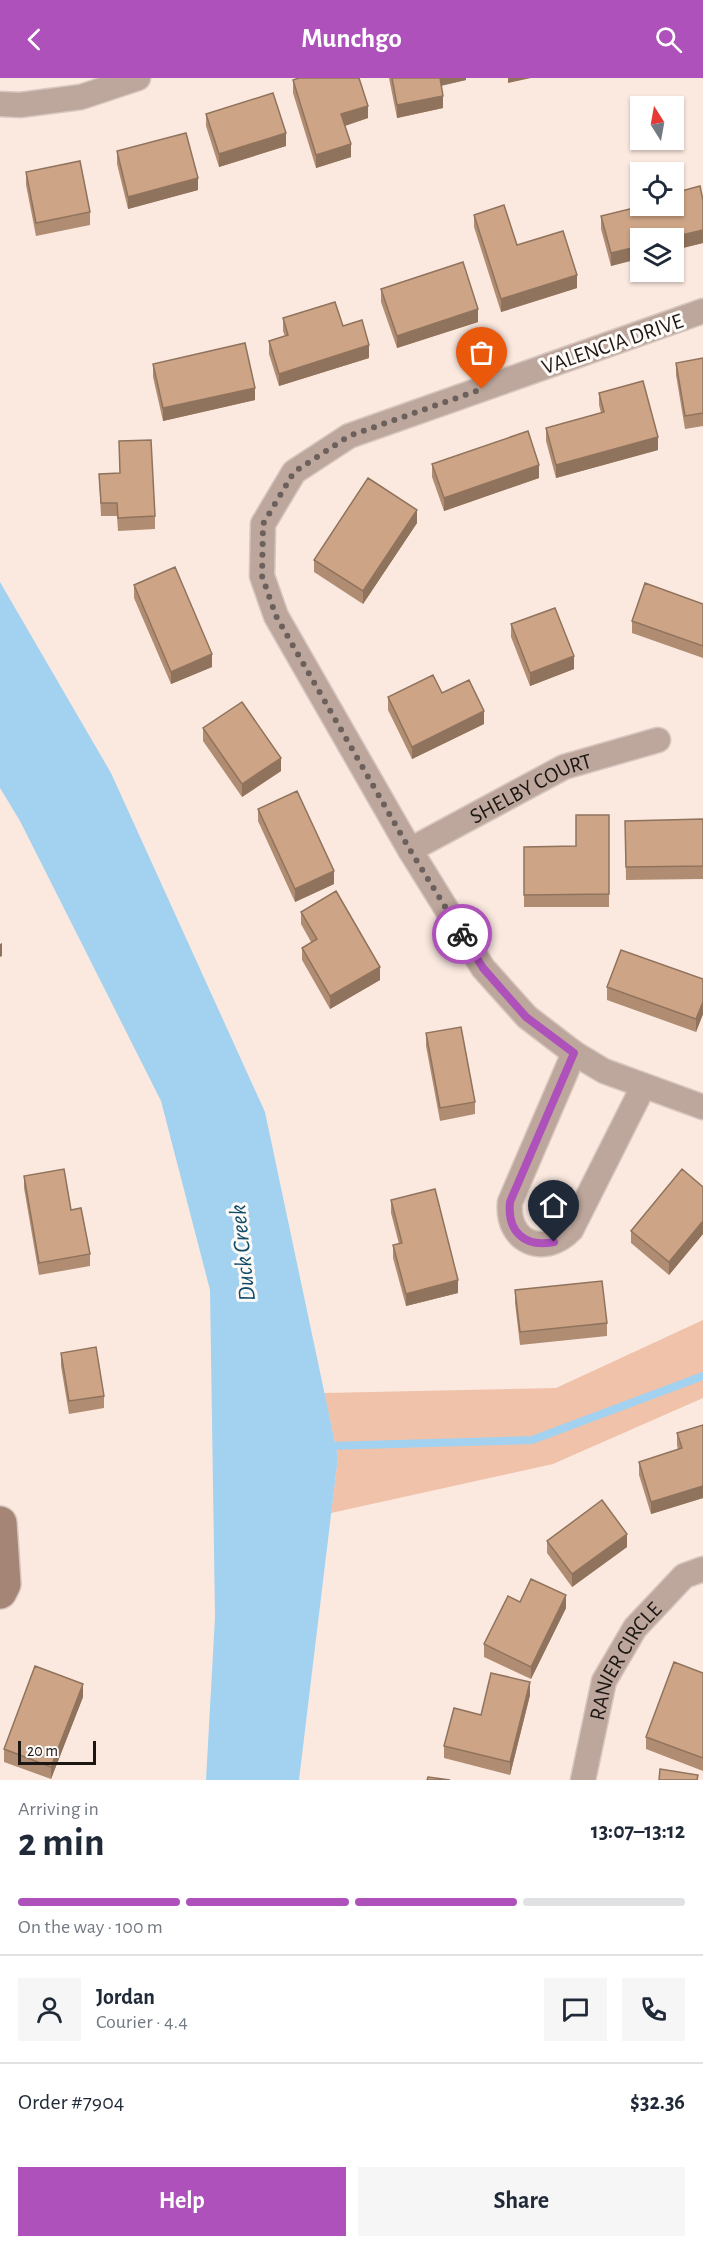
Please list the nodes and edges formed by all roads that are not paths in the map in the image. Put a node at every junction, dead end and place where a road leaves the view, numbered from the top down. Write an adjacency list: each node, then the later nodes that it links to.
1 (138, 78): 2 (street)
2 (0, 104)
3 (703, 311): 5 (street, VALENCIA DRIVE)
4 (658, 740): 5 (street, SHELBY COURT)
5 (410, 850): 6 (street)
6 (574, 1053): 7 (street); 7 (street)
7 (642, 1087): 8 (street)
8 (703, 1107)
9 (0, 1523): 11 (street)
10 (703, 1569): 12 (street, RANIER CIRCLE)
11 (0, 1592)
12 (583, 1780)

